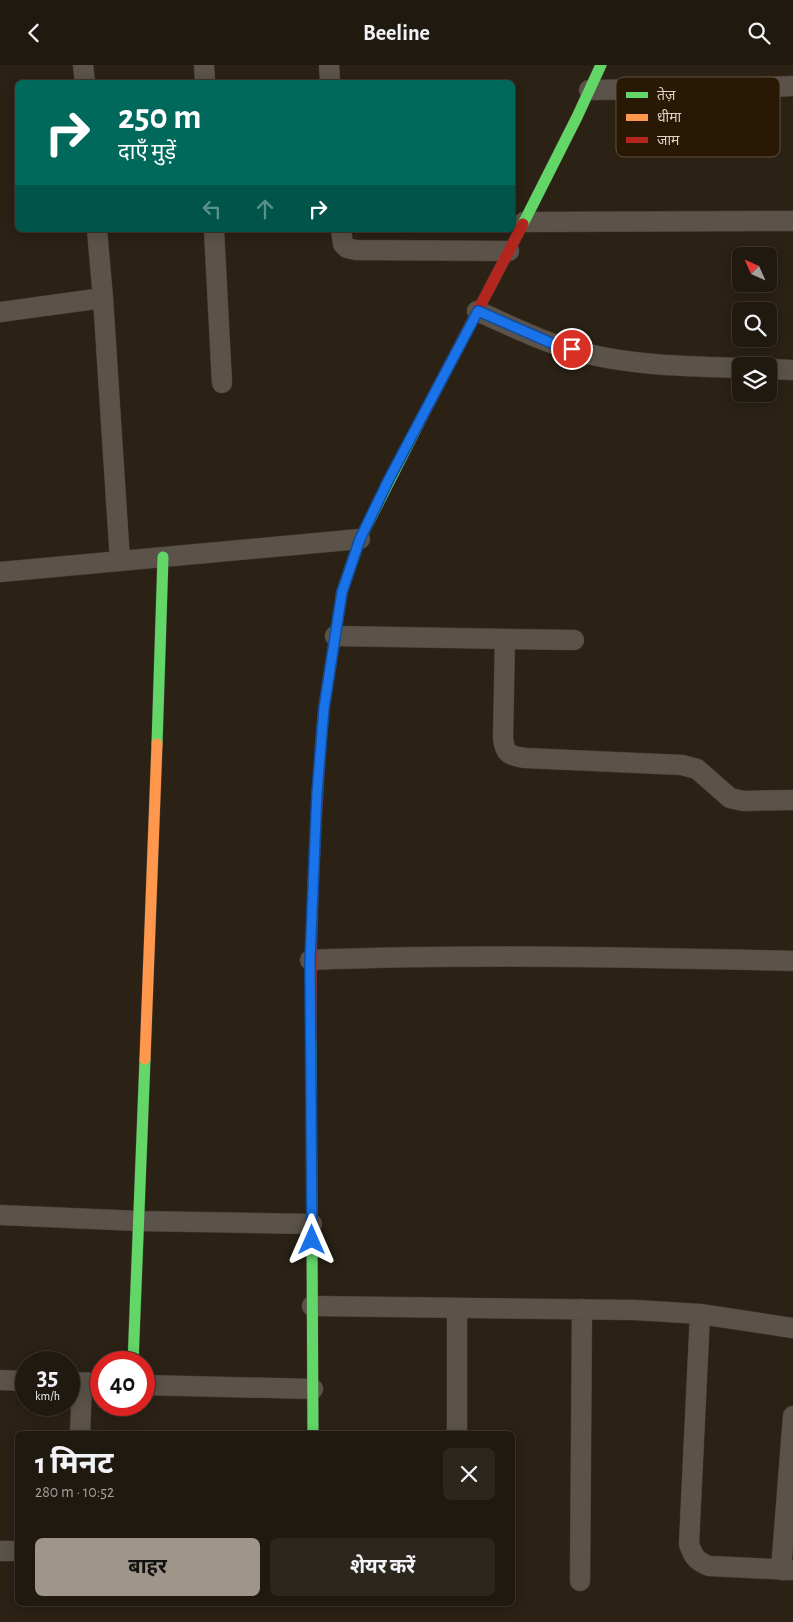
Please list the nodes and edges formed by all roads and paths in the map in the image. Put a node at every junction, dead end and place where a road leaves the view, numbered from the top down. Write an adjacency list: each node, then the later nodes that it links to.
1 (83, 65): 5 (street)
2 (204, 65): 6 (street)
3 (329, 65): 7 (street)
4 (600, 65): 10 (street)
5 (84, 80)
6 (206, 80)
7 (330, 80)
8 (793, 86): 9 (street)
9 (780, 87)
10 (589, 90): 11 (street); 13 (street)
11 (616, 90)
12 (793, 221): 13 (street)
13 (524, 222): 17 (street)
14 (97, 232): 18 (street)
15 (214, 232): 24 (street)
16 (340, 232): 17 (street)
17 (509, 251): 19 (street)
18 (103, 298): 20 (street); 27 (street)
19 (478, 311): 21 (street); 25 (street)
20 (0, 312)
21 (732, 368)
22 (777, 369): 23 (street)
23 (793, 370)
24 (222, 383)
25 (360, 539): 26 (street); 29 (street)
26 (163, 557): 27 (street); 36 (street)
27 (120, 561): 28 (street)
28 (0, 572)
29 (335, 636): 30 (street); 33 (street)
30 (505, 639): 31 (street); 32 (street)
31 (574, 640)
32 (793, 800)
33 (310, 960): 34 (street); 37 (street)
34 (793, 961)
35 (0, 1215): 36 (street)
36 (139, 1221): 37 (street); 43 (street)
37 (312, 1224): 38 (street)
38 (312, 1306): 39 (street); 48 (street)
39 (457, 1308): 40 (street); 52 (street)
40 (582, 1309): 41 (street); 56 (street)
41 (700, 1314): 42 (street); 55 (street)
42 (793, 1328)
43 (134, 1351)
44 (0, 1380): 45 (street)
45 (15, 1381)
46 (84, 1383): 50 (street)
47 (155, 1385): 48 (street)
48 (313, 1389): 51 (street)
49 (793, 1416): 55 (street)
50 (80, 1431)
51 (313, 1431)
52 (457, 1431)
53 (0, 1551): 54 (street)
54 (15, 1551)
55 (787, 1570)
56 (580, 1581)

